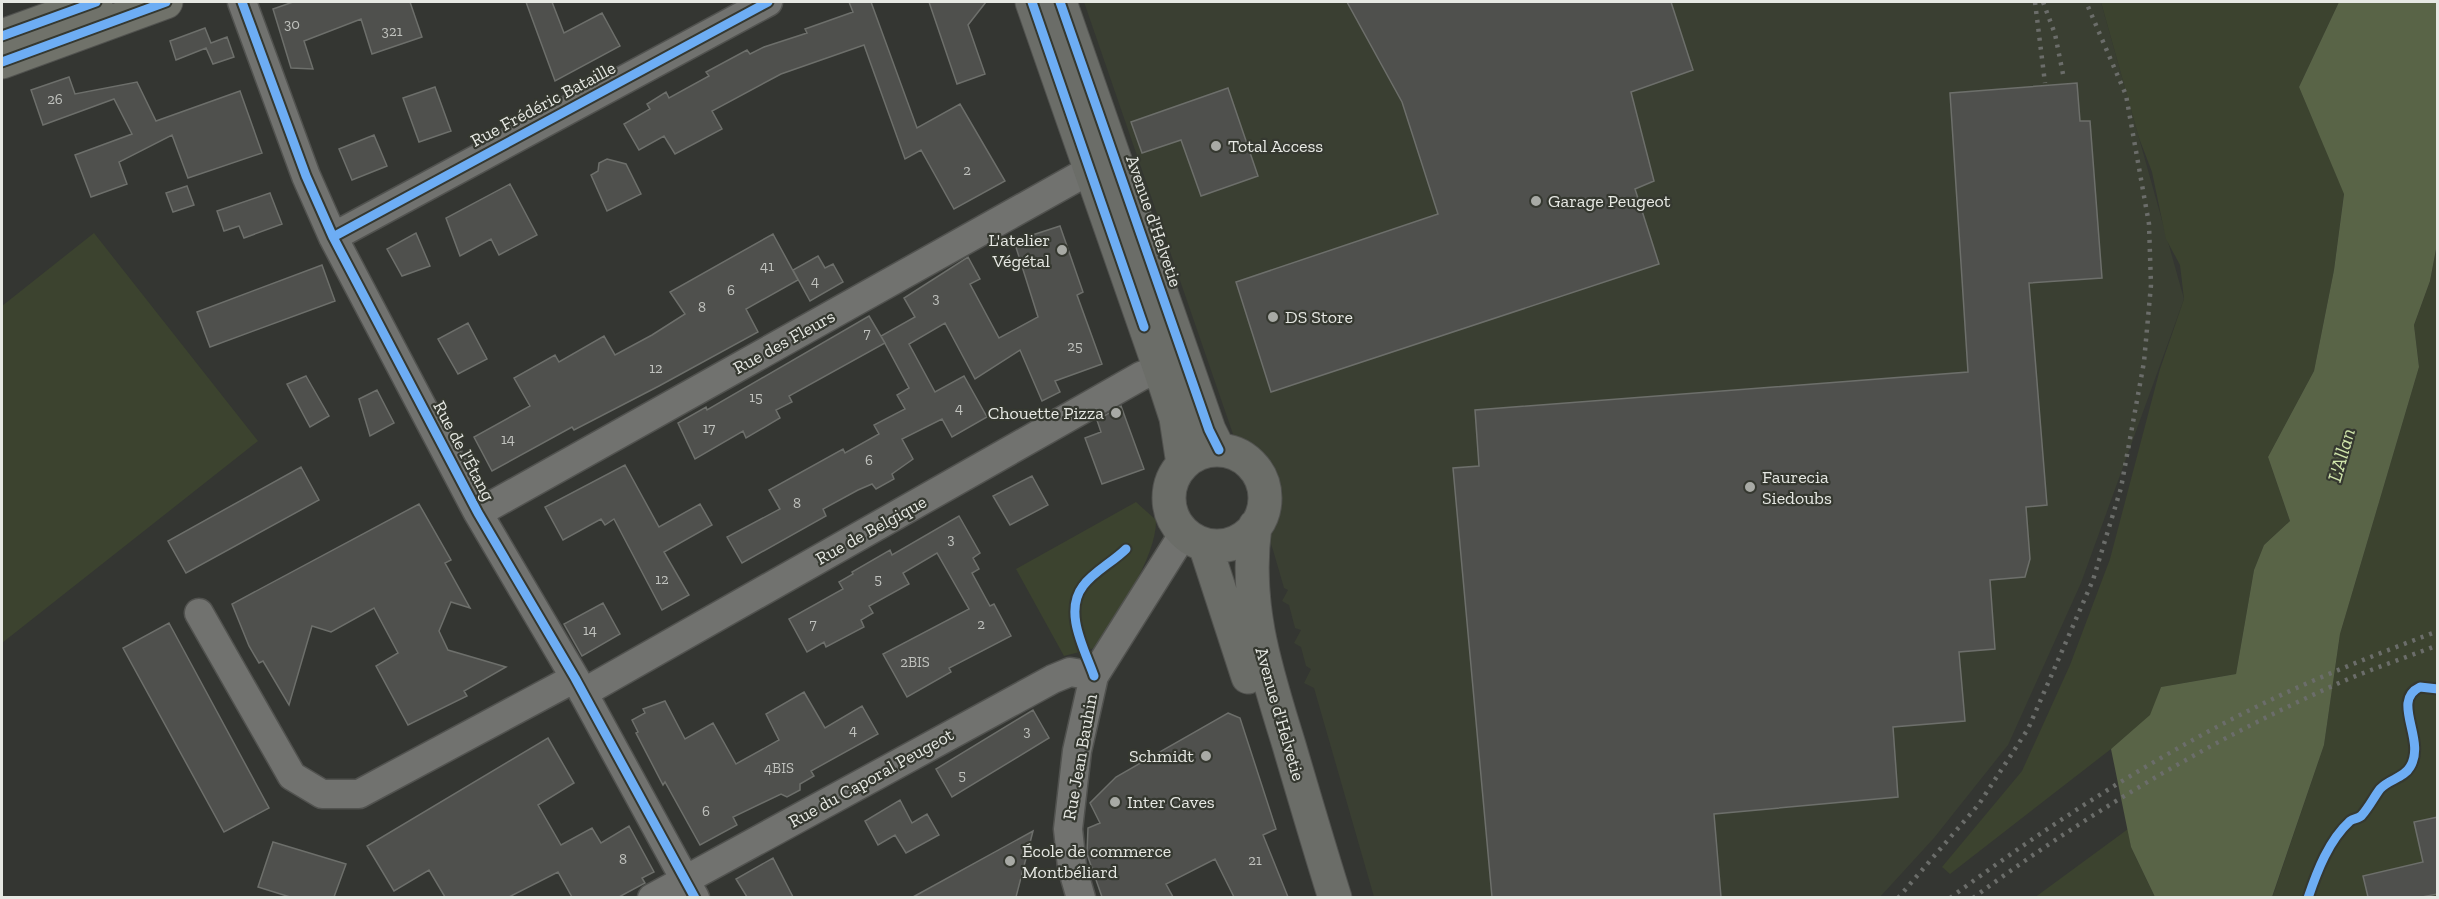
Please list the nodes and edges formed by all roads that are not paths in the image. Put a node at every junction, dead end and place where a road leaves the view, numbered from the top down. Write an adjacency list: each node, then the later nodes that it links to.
1 (96, 2): 7 (main road)
2 (166, 2): 8 (main road)
3 (242, 2): 10 (street, Rue de l'Étang)
4 (768, 2): 10 (street, Rue Frédéric Bataille)
5 (1032, 2): 9 (main road)
6 (1060, 2): 12 (main road, Avenue d'Helvetie)
7 (2, 36)
8 (2, 62)
9 (1090, 170): 11 (main road); 14 (street, Rue des Fleurs)
10 (333, 237): 14 (street, Rue de l'Étang)
11 (1160, 369): 13 (main road); 19 (street, Rue de Belgique)
12 (1219, 450): 13 (main road); 15 (main road)
13 (1183, 464): 16 (main road)
14 (478, 513): 19 (street, Rue de l'Étang)
15 (1255, 526): 16 (main road); 24 (main road, Avenue d'Helvetie)
16 (1194, 539): 18 (street, Rue Jean Bauhin); 23 (main road, Avenue d'Helvetie)
17 (199, 613): 19 (street)
18 (1094, 676): 20 (street, Rue du Caporal Peugeot); 22 (street, Rue Jean Bauhin)
19 (579, 685): 20 (street, Rue de l'Étang)
20 (690, 888): 21 (street, Rue du Caporal Peugeot)
21 (652, 897)
22 (1081, 897)
23 (1316, 897)
24 (1335, 897)

